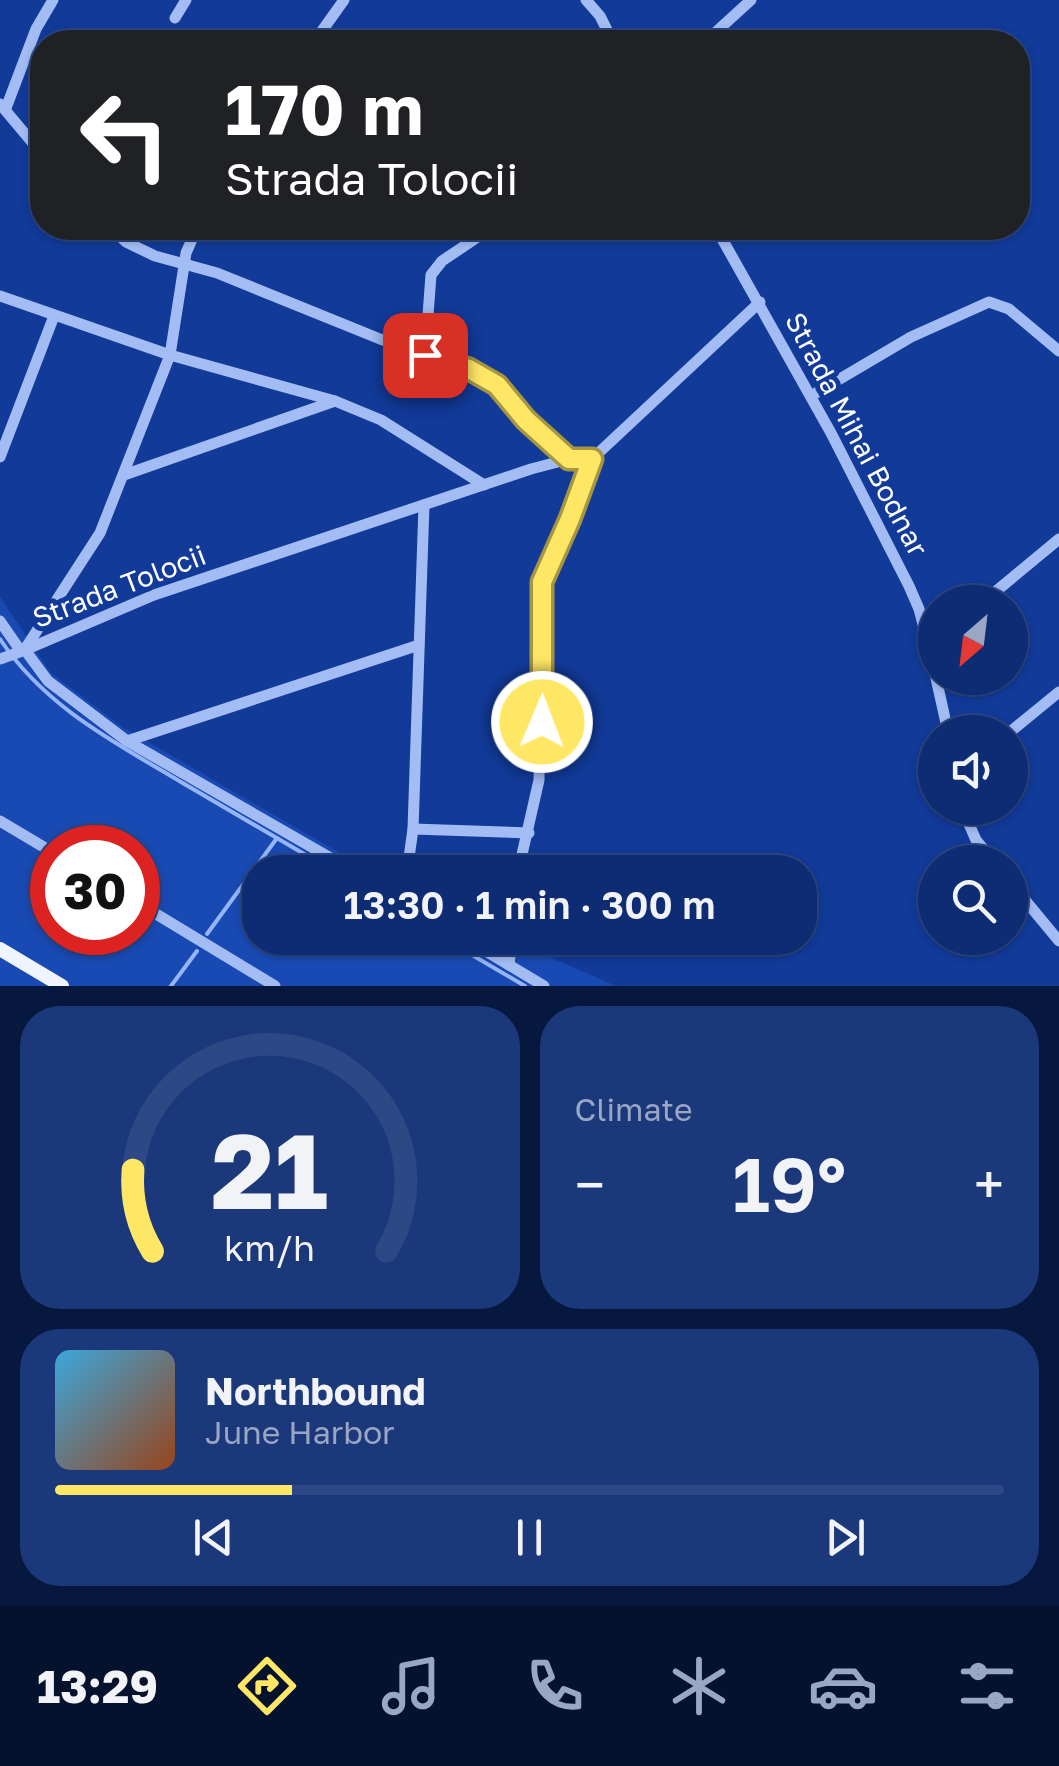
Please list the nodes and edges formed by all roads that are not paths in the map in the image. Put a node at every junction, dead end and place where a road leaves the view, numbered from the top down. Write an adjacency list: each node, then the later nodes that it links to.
1 (53, 0): 7 (street)
2 (186, 0): 6 (street)
3 (344, 0): 8 (street)
4 (586, 0): 9 (street)
5 (752, 0): 10 (street)
6 (175, 18)
7 (36, 30)
8 (323, 30)
9 (607, 30)
10 (718, 30)
11 (30, 43): 12 (street)
12 (3, 106): 13 (street)
13 (30, 139)
14 (124, 240): 18 (street)
15 (192, 240): 18 (street, Strada Tolocii)
16 (473, 240): 23 (street)
17 (723, 240): 20 (street, Strada Mihai Bodnar)
18 (184, 263): 23 (street); 24 (street, Strada Tolocii)
19 (0, 296): 21 (street)
20 (760, 302): 25 (street, Strada Mihai Bodnar); 29 (street)
21 (54, 316): 24 (street); 27 (street)
22 (1059, 351): 25 (street)
23 (425, 355): 28 (street)
24 (170, 356): 26 (street); 30 (street, Strada Tolocii)
25 (811, 396): 35 (street, Strada Mihai Bodnar)
26 (336, 400): 30 (street); 31 (street)
27 (0, 457)
28 (569, 459): 29 (street, Strada Tolocii); 31 (street, Strada Tolocii)
29 (592, 459): 44 (street)
30 (124, 475): 38 (street, Strada Tolocii)
31 (484, 485): 32 (street, Strada Tolocii)
32 (424, 505): 37 (street); 38 (street, Strada Tolocii)
33 (1059, 539): 34 (street)
34 (1003, 585)
35 (918, 608)
36 (0, 621): 38 (street, Strada Tolocii)
37 (419, 645): 41 (street); 43 (street)
38 (13, 653): 41 (street)
39 (1059, 692): 40 (street)
40 (1028, 717)
41 (128, 741): 46 (street)
42 (0, 821): 45 (street)
43 (413, 829): 44 (street); 47 (street)
44 (529, 833): 48 (street)
45 (30, 839)
46 (326, 855)
47 (410, 855)
48 (523, 855)
49 (1028, 903): 51 (street)
50 (160, 916): 57 (street)
51 (1059, 940)
52 (0, 950): 56 (main road)
53 (492, 955): 55 (street)
54 (511, 955): 55 (street)
55 (510, 966): 58 (street)
56 (62, 986)
57 (275, 986)
58 (544, 986)

